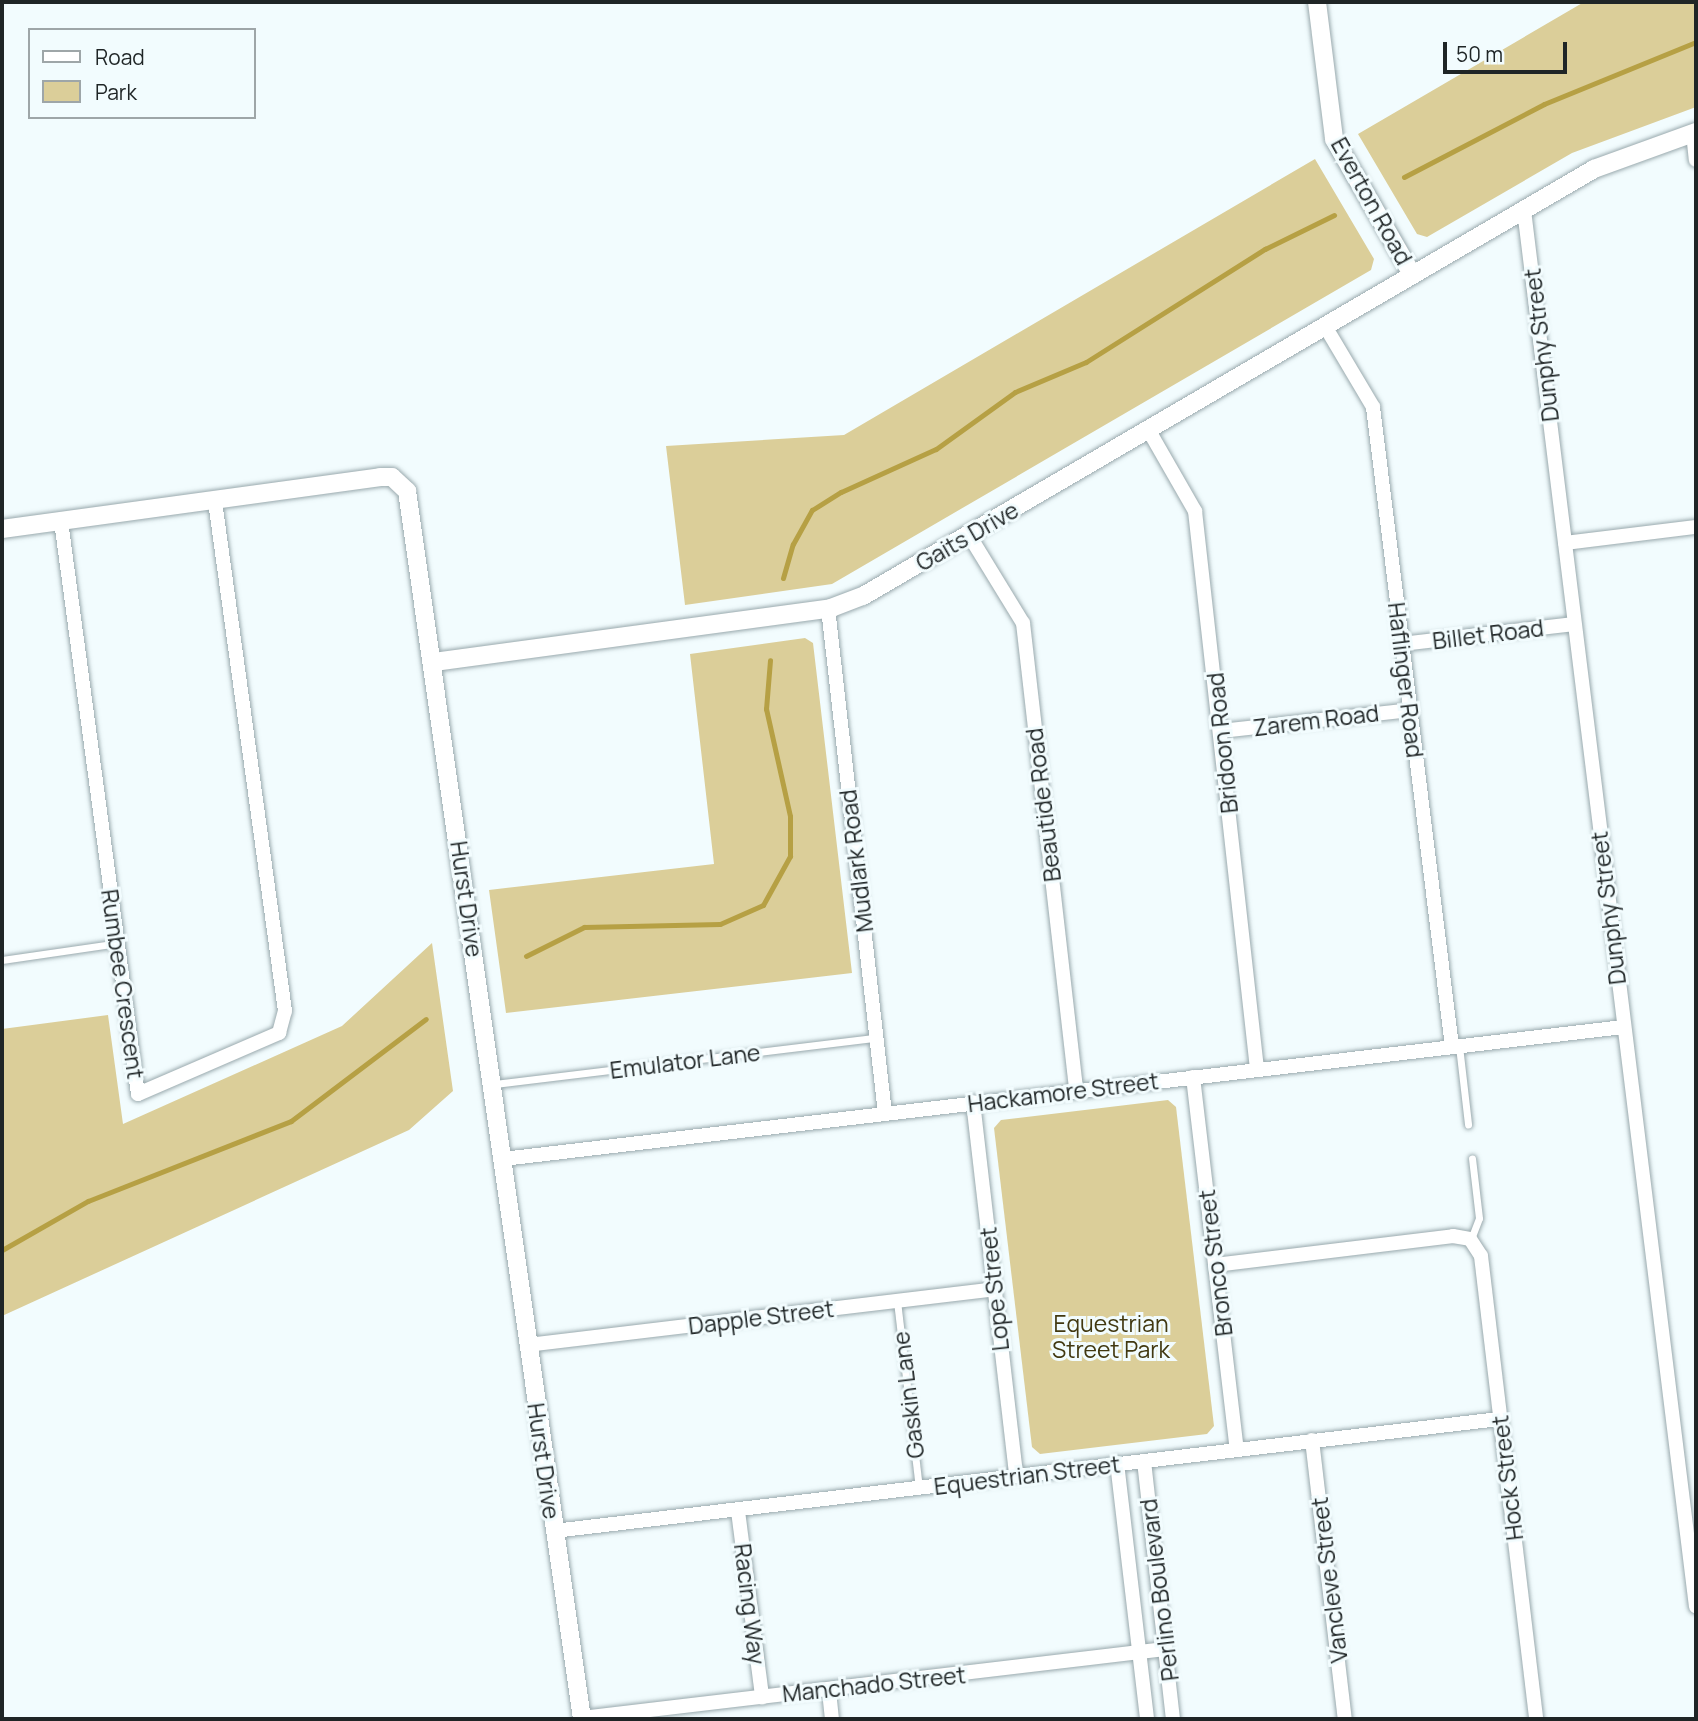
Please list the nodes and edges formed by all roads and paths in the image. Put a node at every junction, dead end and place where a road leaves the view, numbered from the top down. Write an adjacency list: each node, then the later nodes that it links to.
1 (1317, 2): 5 (street, Everton Road)
2 (1695, 133): 3 (street); 4 (street, Gaits Drive)
3 (1696, 160)
4 (1524, 209): 5 (street, Gaits Drive); 13 (street, Dunphy Street)
5 (1412, 274): 6 (street, Gaits Drive)
6 (1325, 326): 7 (street, Gaits Drive); 16 (street, Haflinger Road)
7 (1148, 429): 12 (street, Gaits Drive); 19 (street, Bridoon Road)
8 (215, 501): 9 (street, Hurst Drive); 17 (street, Hurst Drive); 20 (street, Rumbee Crescent)
9 (61, 521): 11 (street, Hurst Drive); 20 (street, Rumbee Crescent)
10 (1696, 527): 13 (street)
11 (2, 529)
12 (969, 535): 14 (street, Gaits Drive); 28 (street, Beautide Road)
13 (1565, 543): 15 (street, Dunphy Street)
14 (828, 608): 17 (street, Gaits Drive); 23 (street, Mudlark Road)
15 (1574, 624): 16 (street, Billet Road); 22 (street, Dunphy Street)
16 (1402, 644): 18 (street, Haflinger Road)
17 (434, 662): 27 (street, Hurst Drive)
18 (1410, 710): 19 (street, Zarem Road); 24 (street, Haflinger Road)
19 (1221, 731): 25 (street, Bridoon Road)
20 (118, 943): 21 (lane)
21 (2, 960)
22 (1623, 1027): 24 (street, Hackamore Street); 48 (street, Dunphy Street)
23 (877, 1038): 27 (lane, Emulator Lane); 30 (street, Mudlark Road)
24 (1455, 1046): 25 (street, Hackamore Street); 31 (lane, Haflinger Road)
25 (1257, 1069): 26 (street, Hackamore Street)
26 (1193, 1077): 28 (street, Hackamore Street); 35 (street, Bronco Street)
27 (494, 1084): 33 (street, Hurst Drive)
28 (1076, 1090): 29 (street, Hackamore Street)
29 (973, 1102): 30 (street, Hackamore Street); 36 (street, Lope Street)
30 (885, 1114): 33 (street, Hackamore Street)
31 (1468, 1124)
32 (1472, 1158): 34 (lane)
33 (503, 1159): 38 (street, Hurst Drive)
34 (1470, 1240): 35 (street); 39 (street, Hock Street)
35 (1215, 1265): 41 (street, Bronco Street)
36 (995, 1289): 37 (street, Dapple Street); 44 (street, Lope Street)
37 (897, 1301): 38 (street, Dapple Street); 45 (lane, Gaskin Lane)
38 (527, 1345): 47 (street, Hurst Drive)
39 (1499, 1419): 40 (street, Equestrian Street); 59 (street, Hock Street)
40 (1312, 1440): 41 (street, Equestrian Street); 58 (street, Vancleve Street)
41 (1237, 1448): 42 (street, Equestrian Street)
42 (1144, 1461): 43 (street, Equestrian Street); 50 (street, Perlino Boulevard)
43 (1118, 1463): 44 (street, Equestrian Street); 51 (street, Perlino Boulevard)
44 (1016, 1476): 45 (street, Equestrian Street)
45 (919, 1488): 46 (street, Equestrian Street)
46 (738, 1511): 47 (street, Equestrian Street); 53 (street, Racing Way)
47 (554, 1531): 54 (street, Hurst Drive)
48 (1695, 1590): 49 (street, Dunphy Street)
49 (1696, 1606)
50 (1166, 1649): 51 (street, Manchado Street); 57 (street, Perlino Boulevard)
51 (1140, 1653): 52 (street, Manchado Street); 56 (street, Perlino Boulevard)
52 (829, 1691): 53 (street, Manchado Street); 55 (street)
53 (762, 1697): 54 (street, Manchado Street)
54 (582, 1718)
55 (832, 1719)
56 (1147, 1719)
57 (1173, 1719)
58 (1345, 1719)
59 (1536, 1719)

